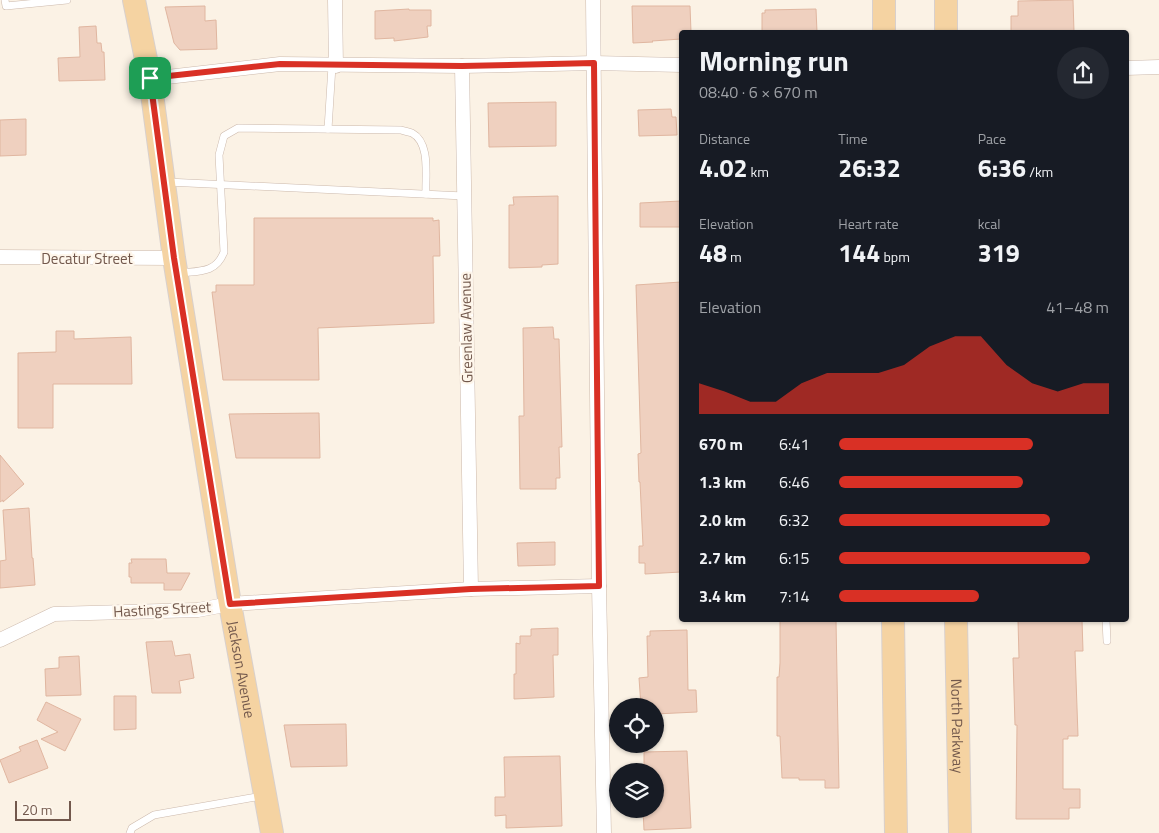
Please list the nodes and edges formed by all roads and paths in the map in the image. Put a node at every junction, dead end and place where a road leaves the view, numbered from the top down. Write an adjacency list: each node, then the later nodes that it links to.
1 (5, 0): 2 (lane)
2 (67, 0)
3 (134, 0): 16 (main road, Jackson Avenue)
4 (335, 0): 12 (street)
5 (593, 0): 10 (street)
6 (884, 0): 8 (main road)
7 (946, 0): 9 (main road)
8 (884, 30)
9 (946, 30)
10 (594, 63): 11 (street); 13 (street); 24 (street)
11 (679, 65)
12 (334, 66): 13 (street); 16 (street); 17 (lane)
13 (462, 66): 21 (street, Greenlaw Avenue)
14 (1159, 67): 15 (street)
15 (1129, 68)
16 (150, 78): 18 (main road, Jackson Avenue)
17 (328, 129): 19 (lane); 20 (lane)
18 (164, 182): 19 (lane); 23 (main road, Jackson Avenue)
19 (220, 185): 20 (lane); 23 (lane)
20 (426, 194): 21 (lane)
21 (464, 196): 25 (street, Greenlaw Avenue)
22 (0, 257): 23 (street, Decatur Street)
23 (175, 266): 26 (main road, Jackson Avenue)
24 (599, 586): 25 (street, Hastings Street); 35 (street)
25 (471, 589): 26 (street, Hastings Street)
26 (230, 604): 30 (street, Hastings Street); 32 (main road, Jackson Avenue)
27 (892, 622): 36 (main road)
28 (956, 622): 37 (main road, North Parkway)
29 (1106, 622): 31 (lane)
30 (0, 640)
31 (1107, 640)
32 (266, 796): 33 (lane); 34 (main road, Jackson Avenue)
33 (130, 833)
34 (272, 833)
35 (604, 833)
36 (896, 833)
37 (960, 833)

